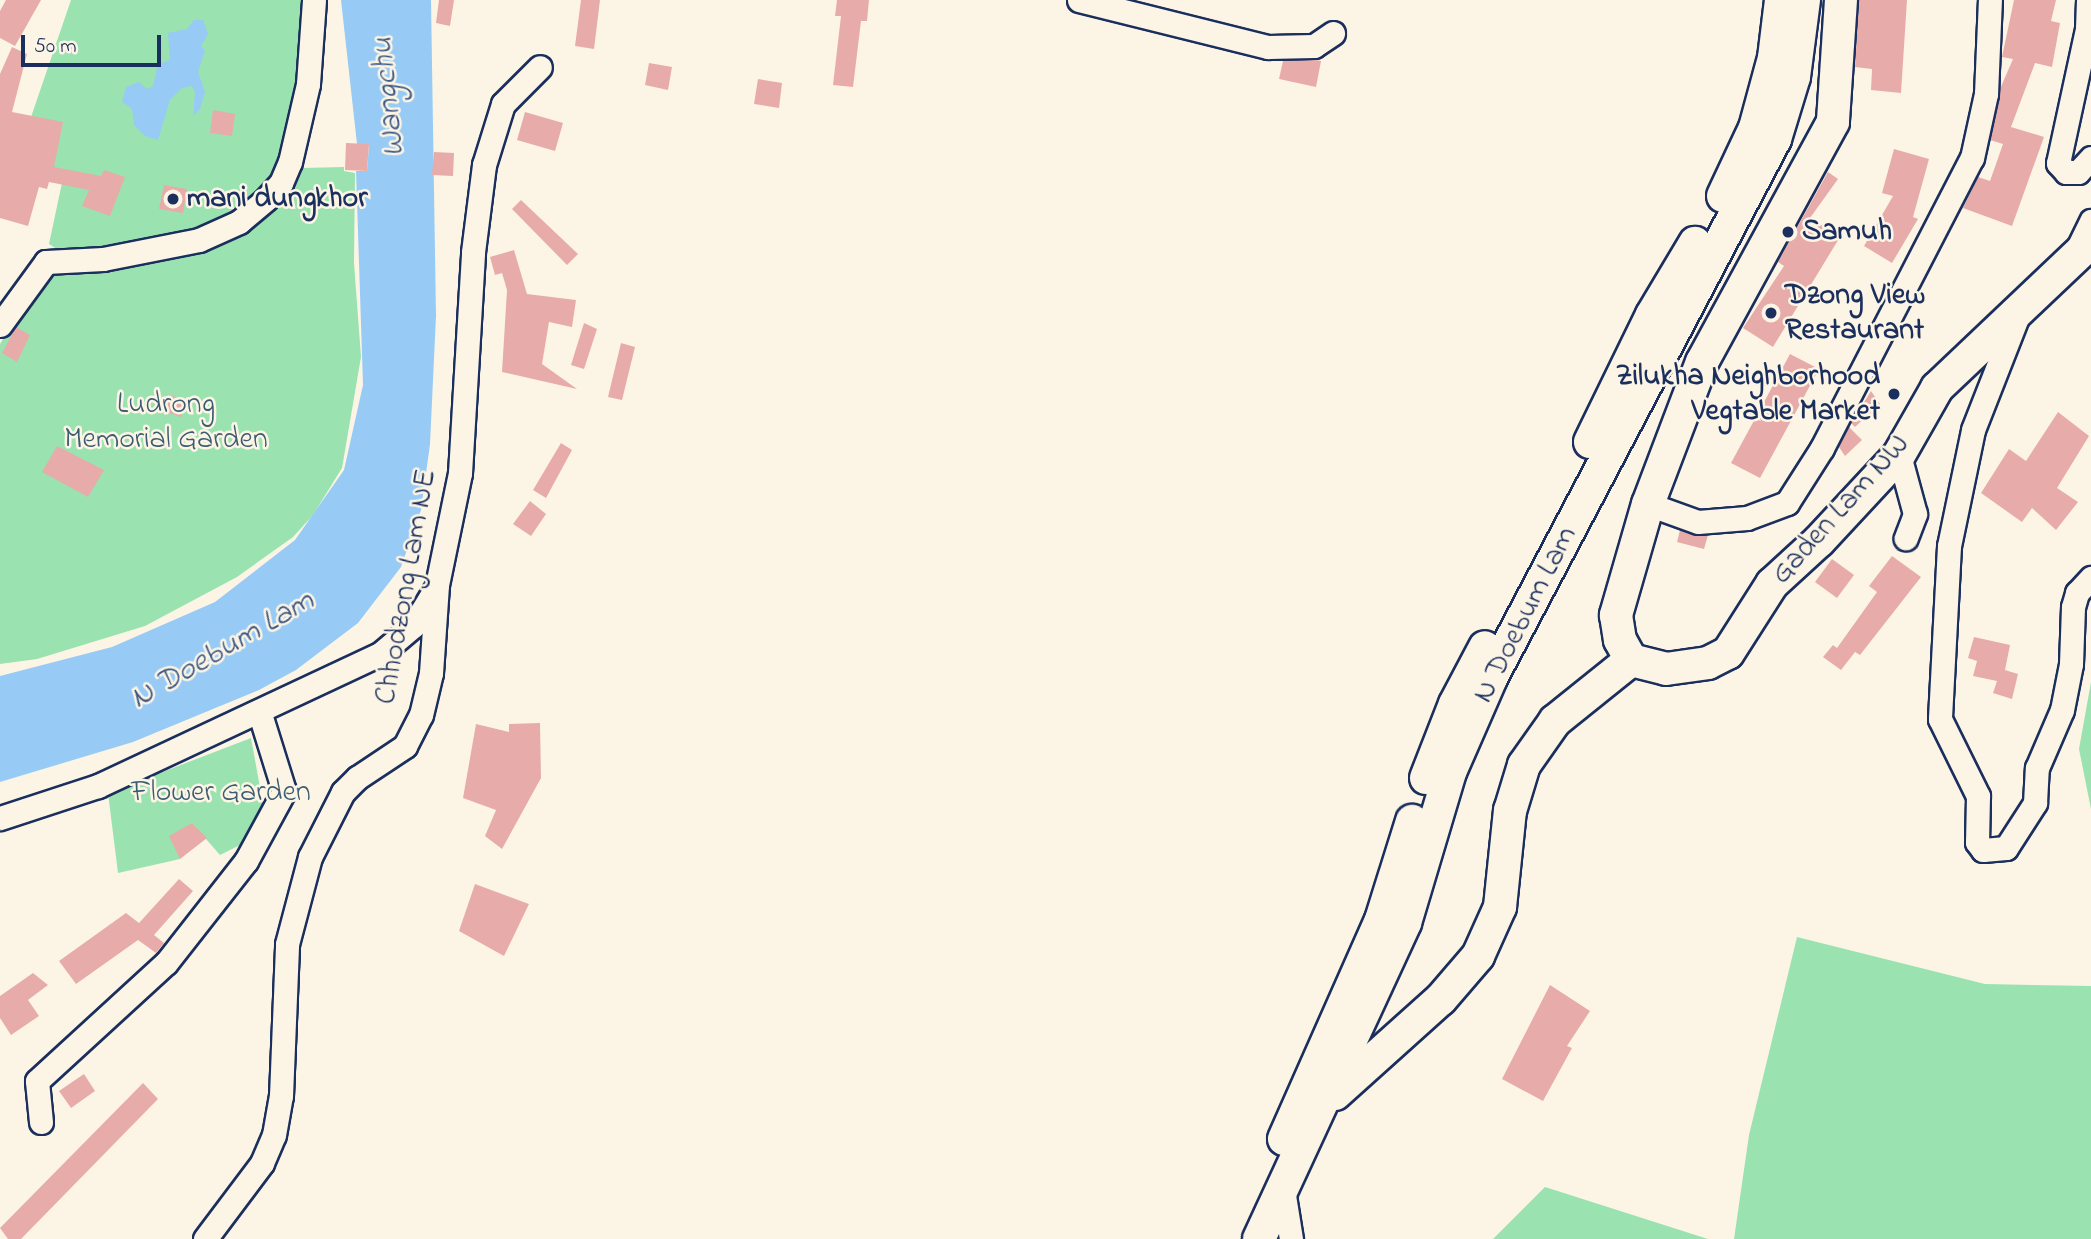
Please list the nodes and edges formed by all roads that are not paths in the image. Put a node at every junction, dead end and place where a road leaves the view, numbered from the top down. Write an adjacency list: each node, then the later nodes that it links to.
1 (314, 0): 14 (street)
2 (1079, 0): 8 (street)
3 (1781, 0): 27 (main road, N Doebum Lam)
4 (1804, 0): 23 (main road, N Doebum Lam)
5 (1841, 0): 16 (main road)
6 (1990, 0): 16 (street)
7 (2088, 0): 10 (street)
8 (1333, 33)
9 (540, 67): 19 (street, Chhodzong Lam NE)
10 (2091, 158)
11 (2091, 221): 12 (street)
12 (2082, 251): 13 (main road, Gaden Lam NW)
13 (2019, 312): 15 (main road, Gaden Lam NW); 18 (street)
14 (0, 325)
15 (1899, 454): 17 (street); 20 (main road, Gaden Lam NW)
16 (1648, 504): 20 (main road)
17 (1906, 538)
18 (2091, 578)
19 (437, 585): 21 (street); 26 (street, Chhodzong Lam NE)
20 (1631, 660): 23 (main road)
21 (260, 714): 22 (street); 24 (street)
22 (0, 818)
23 (1324, 1104): 25 (main road, N Doebum Lam)
24 (41, 1122)
25 (1283, 1189): 28 (main road, N Doebum Lam); 29 (street)
26 (205, 1239)
27 (1238, 1239)
28 (1259, 1239)
29 (1291, 1239)

